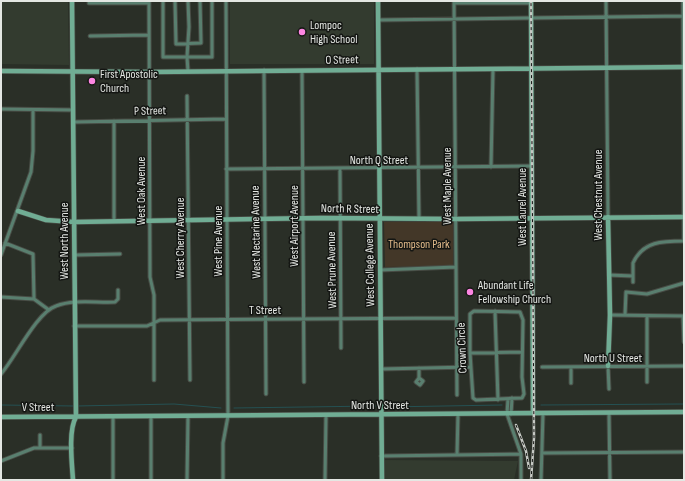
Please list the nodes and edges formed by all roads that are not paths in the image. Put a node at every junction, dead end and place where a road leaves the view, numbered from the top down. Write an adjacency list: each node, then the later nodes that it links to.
1 (72, 1): 36 (street, West North Avenue)
2 (163, 1): 23 (street)
3 (175, 1): 22 (street)
4 (188, 1): 22 (street)
5 (200, 1): 22 (street)
6 (212, 1): 23 (street)
7 (226, 1): 34 (street, West Pine Avenue)
8 (378, 1): 19 (street, West College Avenue)
9 (606, 1): 15 (street, West Chestnut Avenue)
10 (684, 1): 16 (street)
11 (149, 2): 14 (street); 21 (street, West Oak Avenue)
12 (454, 2): 13 (street); 17 (street, West Maple Avenue)
13 (531, 2): 18 (street, West Laurel Avenue)
14 (89, 3)
15 (606, 16): 16 (street); 18 (street); 26 (street, West Chestnut Avenue)
16 (684, 16): 24 (street)
17 (454, 19): 18 (street); 19 (street); 29 (street, West Maple Avenue)
18 (531, 19): 25 (street, West Laurel Avenue)
19 (378, 20): 27 (street, West College Avenue)
20 (90, 36): 21 (street)
21 (148, 36): 37 (street, West Oak Avenue)
22 (188, 44): 23 (street)
23 (187, 57): 33 (street)
24 (684, 67): 26 (street, O Street); 57 (street)
25 (531, 68): 26 (street, O Street); 30 (street, O Street); 47 (street, West Laurel Avenue)
26 (607, 68): 58 (street, West Chestnut Avenue)
27 (378, 69): 28 (street, O Street); 35 (street, O Street); 55 (street, West College Avenue)
28 (417, 69): 29 (street, O Street); 48 (street)
29 (455, 69): 30 (street, O Street); 49 (street, West Maple Avenue)
30 (493, 69): 50 (street)
31 (264, 70): 34 (street, O Street); 35 (street, O Street); 52 (street, West Nectarine Avenue)
32 (1, 71): 36 (street, O Street)
33 (188, 71): 34 (street, O Street); 37 (street, O Street)
34 (226, 71): 43 (street, West Pine Avenue)
35 (302, 71): 53 (street, West Airport Avenue)
36 (73, 72): 37 (street, O Street); 41 (street, West North Avenue)
37 (149, 72): 44 (street, West Oak Avenue)
38 (187, 96): 42 (street, West Cherry Avenue)
39 (1, 109): 40 (street)
40 (33, 110): 41 (street); 56 (street)
41 (74, 110): 46 (street, West North Avenue)
42 (188, 119): 43 (street, P Street); 44 (street, P Street); 63 (street, West Cherry Avenue)
43 (226, 119): 51 (street, West Pine Avenue)
44 (149, 120): 45 (street, P Street); 69 (street, West Oak Avenue)
45 (114, 121): 46 (street, P Street); 68 (street)
46 (74, 122): 70 (street, West North Avenue)
47 (532, 166): 50 (street, North Q Street); 62 (street, West Laurel Avenue)
48 (418, 168): 49 (street, North Q Street); 55 (street, North Q Street); 61 (street)
49 (456, 168): 50 (street, North Q Street); 67 (street, West Maple Avenue)
50 (491, 168)
51 (226, 169): 52 (street, North Q Street); 64 (street, West Pine Avenue)
52 (265, 169): 53 (street, North Q Street); 65 (street, West Nectarine Avenue)
53 (303, 169): 54 (street, North Q Street); 59 (street, West Airport Avenue)
54 (340, 169): 55 (street, North Q Street); 60 (street, West Prune Avenue)
55 (380, 169): 66 (street, West College Avenue)
56 (18, 211): 70 (street, North R Street); 72 (street)
57 (684, 216): 58 (street, North R Street); 71 (street)
58 (608, 217): 62 (street, North R Street); 78 (street, West Chestnut Avenue)
59 (303, 218): 60 (street, North R Street); 65 (street, North R Street); 92 (street, West Airport Avenue)
60 (340, 218): 66 (street, North R Street); 96 (street, West Prune Avenue)
61 (419, 218): 66 (street, North R Street); 67 (street, North R Street)
62 (532, 218): 67 (street, North R Street); 129 (street, West Laurel Avenue)
63 (188, 219): 64 (street, North R Street); 69 (street, North R Street); 98 (street, West Cherry Avenue)
64 (227, 219): 65 (street, North R Street); 94 (street, West Pine Avenue)
65 (265, 219): 95 (street, West Nectarine Avenue)
66 (380, 219): 77 (street, West College Avenue)
67 (456, 219): 76 (street, West Maple Avenue)
68 (114, 220): 69 (street, North R Street); 70 (street, North R Street)
69 (150, 220): 99 (street, West Oak Avenue)
70 (74, 222): 75 (street, West North Avenue)
71 (684, 241): 79 (street)
72 (5, 243): 74 (street); 84 (street)
73 (120, 254): 75 (street)
74 (1, 255)
75 (74, 255): 85 (street, West North Avenue)
76 (456, 268): 77 (street); 93 (street, West Maple Avenue)
77 (380, 270): 97 (street, West College Avenue)
78 (609, 275): 79 (street); 88 (street, West Chestnut Avenue)
79 (633, 276): 80 (street)
80 (633, 282)
81 (684, 284): 89 (street)
82 (118, 290): 85 (street)
83 (1, 297): 84 (street)
84 (34, 299): 86 (street)
85 (74, 303): 86 (street); 100 (street, West North Avenue)
86 (49, 310): 115 (street)
87 (495, 311): 103 (street); 104 (street, Crown Circle); 105 (street, Crown Circle)
88 (610, 315): 89 (street); 106 (street, West Chestnut Avenue)
89 (625, 315): 90 (street)
90 (647, 316): 91 (street); 111 (street)
91 (683, 316): 101 (street)
92 (304, 318): 95 (street, T Street); 96 (street, T Street); 119 (street, West Airport Avenue)
93 (456, 318): 97 (street, T Street); 114 (street, West Maple Avenue)
94 (228, 319): 95 (street, T Street); 98 (street, T Street); 139 (street, West Pine Avenue)
95 (266, 319): 123 (street, West Nectarine Avenue)
96 (341, 319): 97 (street, T Street); 102 (street, West Prune Avenue)
97 (380, 319): 112 (street, West College Avenue)
98 (189, 320): 99 (street, T Street); 118 (street, West Cherry Avenue)
99 (154, 322): 100 (street, T Street); 117 (street, West Oak Avenue)
100 (74, 326): 134 (street, West North Avenue)
101 (684, 342)
102 (341, 348)
103 (496, 352): 104 (street); 105 (street); 127 (street)
104 (522, 352): 125 (street, Crown Circle)
105 (470, 353): 108 (street, Crown Circle)
106 (608, 366): 110 (street, North U Street); 111 (street, North U Street); 122 (street, West Chestnut Avenue)
107 (684, 366): 111 (street, North U Street)
108 (471, 367): 114 (street); 127 (street, Crown Circle)
109 (542, 367): 110 (street, North U Street)
110 (571, 367): 121 (street)
111 (647, 367): 120 (street)
112 (381, 368): 113 (street); 136 (street, West College Avenue)
113 (419, 368): 114 (street); 116 (street)
114 (456, 368): 124 (street, West Maple Avenue)
115 (1, 374)
116 (419, 378)
117 (154, 380)
118 (190, 380)
119 (304, 382)
120 (647, 382)
121 (571, 383)
122 (609, 388)
123 (266, 394)
124 (457, 395)
125 (512, 398): 126 (street, Crown Circle); 133 (street)
126 (508, 399): 127 (street, Crown Circle); 133 (street)
127 (498, 400)
128 (684, 412): 131 (street, North V Street)
129 (533, 413): 130 (street, North V Street); 133 (street, North V Street)
130 (543, 413): 131 (street, North V Street); 147 (street)
131 (610, 413): 145 (street)
132 (458, 414): 133 (street, North V Street); 136 (street, North V Street); 149 (street)
133 (509, 414): 148 (street)
134 (76, 415): 140 (street, V Street); 141 (street, North V Street); 144 (street, West North Avenue)
135 (326, 415): 136 (street, North V Street); 139 (street, North V Street); 157 (street)
136 (382, 415): 150 (street, West College Avenue)
137 (151, 416): 138 (street, North V Street); 141 (street, North V Street); 154 (street)
138 (188, 416): 139 (street, North V Street); 155 (street)
139 (228, 416): 156 (street, West Pine Avenue)
140 (1, 417)
141 (113, 417): 153 (street)
142 (40, 435): 143 (street)
143 (40, 448): 144 (street); 151 (street)
144 (72, 448): 152 (street, West North Avenue)
145 (610, 452): 146 (street); 147 (street); 161 (street)
146 (684, 452)
147 (543, 453): 160 (street)
148 (521, 454): 149 (street); 159 (street)
149 (458, 455): 150 (street)
150 (381, 456): 158 (street, West College Avenue)
151 (1, 461)
152 (73, 480)
153 (114, 480)
154 (151, 480)
155 (187, 480)
156 (223, 480)
157 (325, 480)
158 (382, 480)
159 (521, 480)
160 (541, 480)
161 (610, 480)

